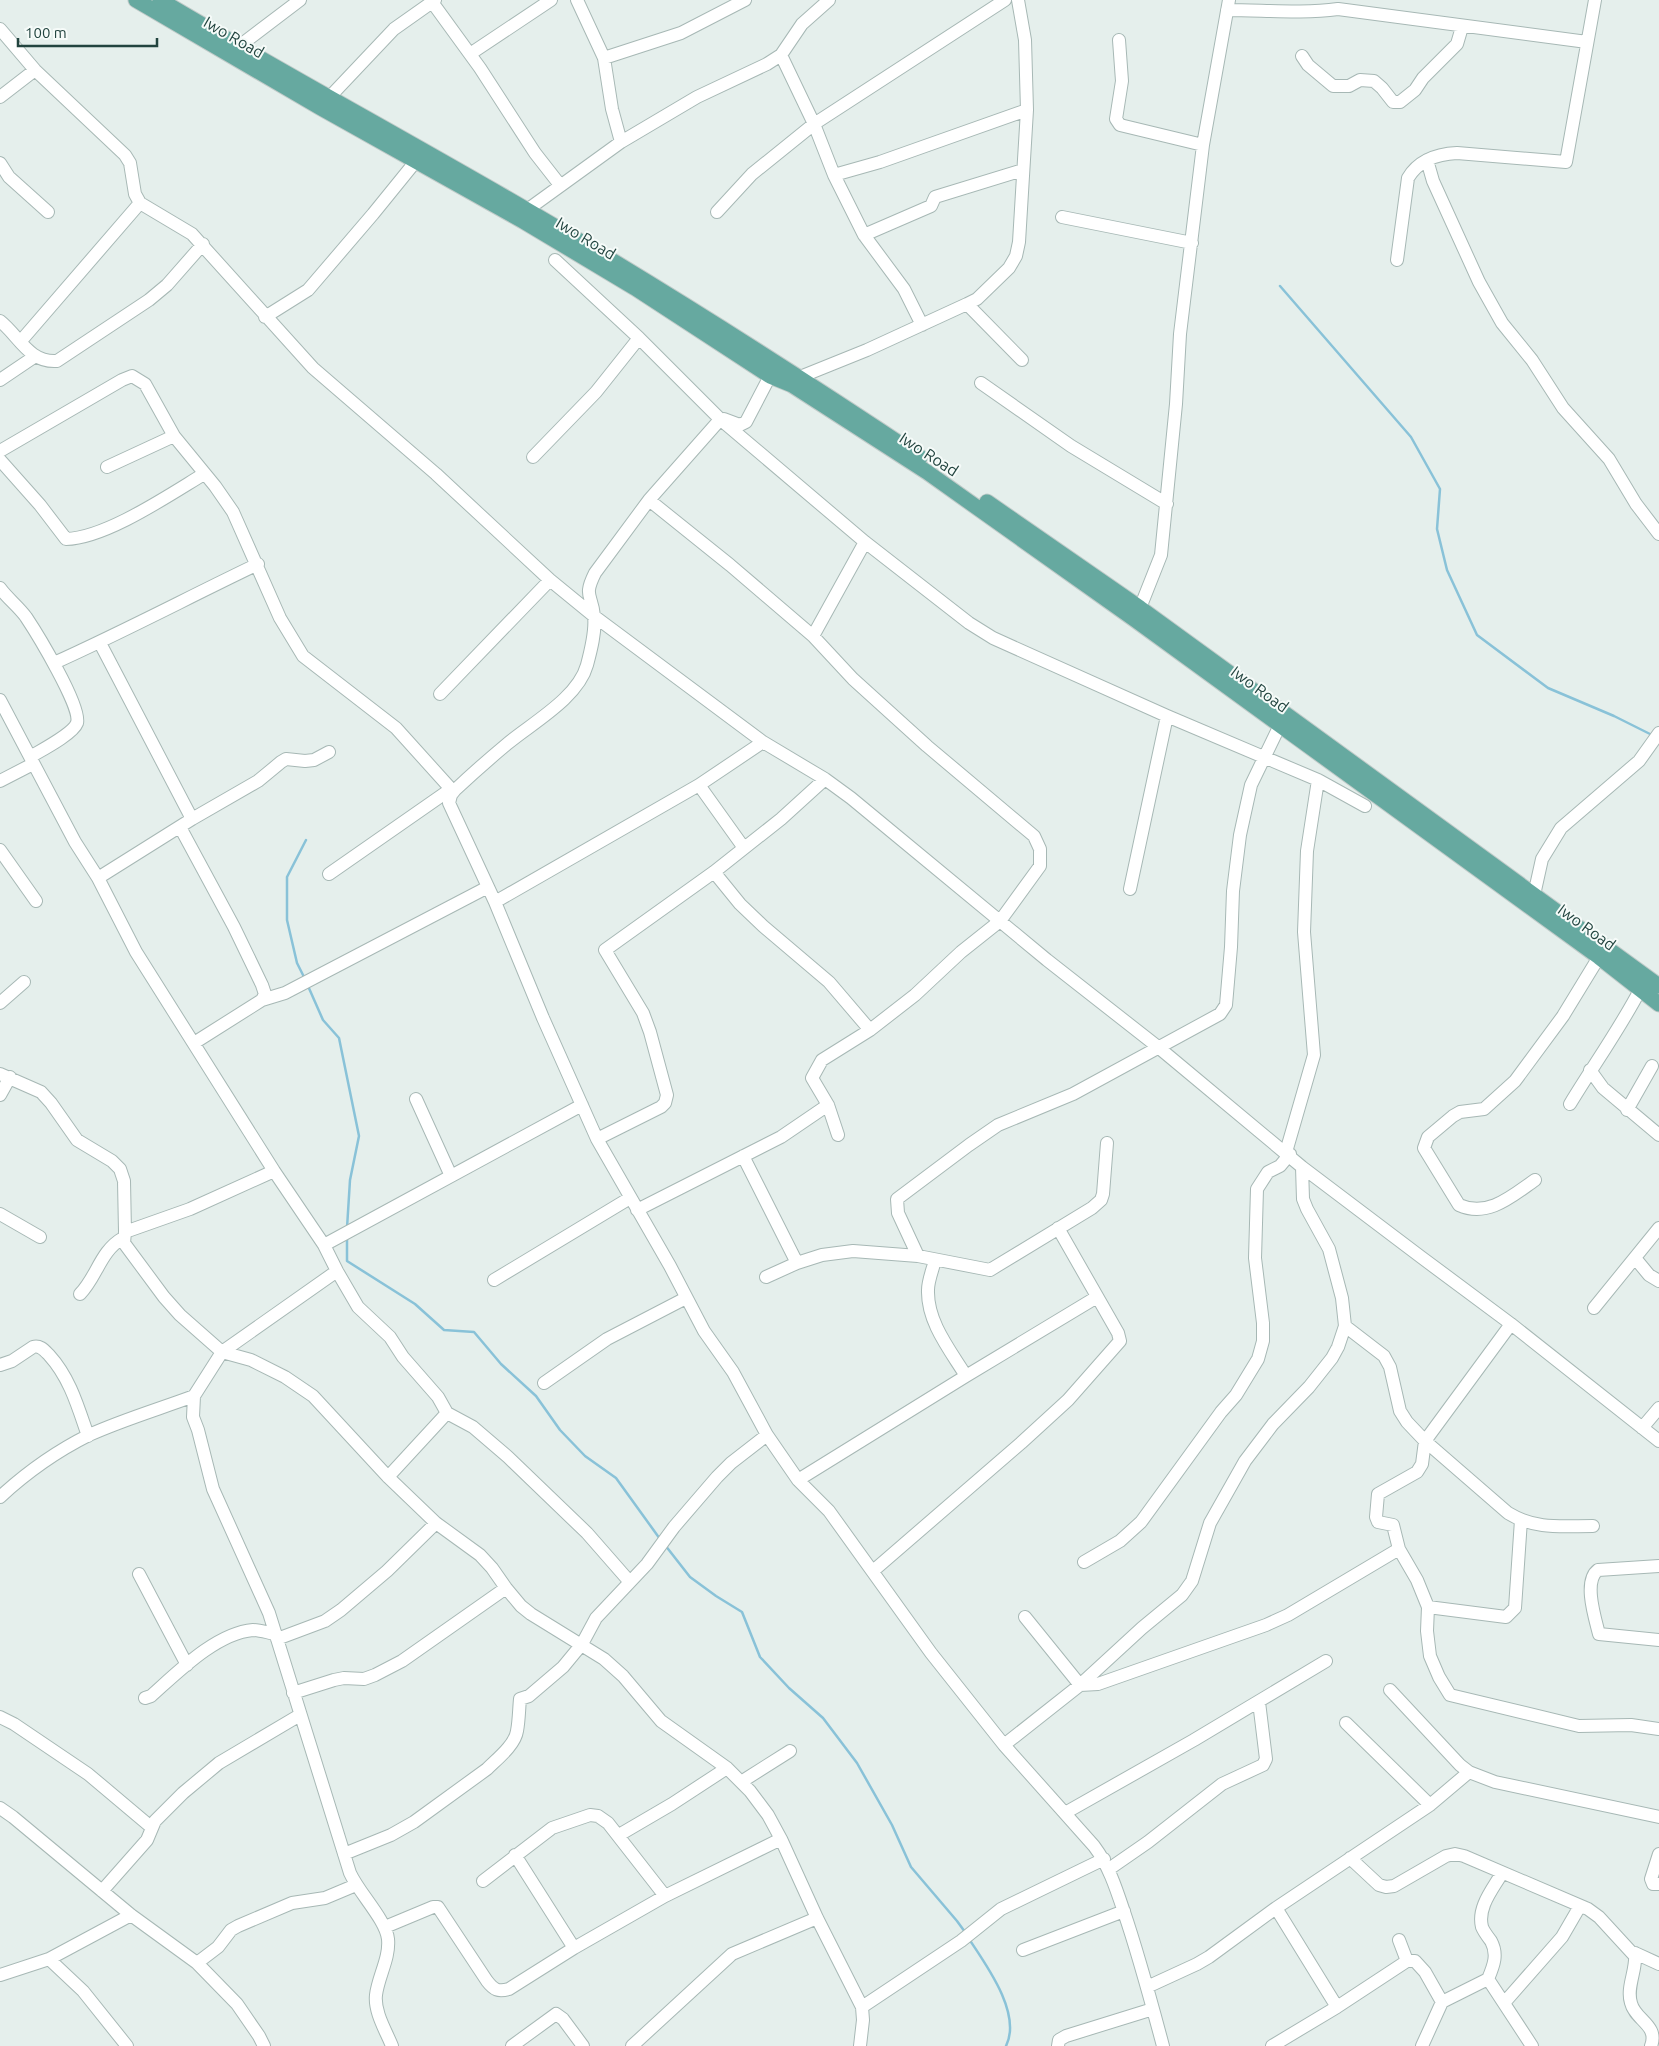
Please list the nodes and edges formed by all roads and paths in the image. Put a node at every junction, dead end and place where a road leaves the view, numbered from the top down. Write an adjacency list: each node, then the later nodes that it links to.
1 (136, 0): 24 (main road, Iwo Road)
2 (160, 0): 17 (main road, Iwo Road)
3 (300, 0): 17 (street)
4 (551, 0): 18 (street)
5 (577, 0): 21 (street)
6 (744, 0): 21 (street)
7 (829, 0): 19 (street)
8 (1005, 0): 26 (street)
9 (1018, 0): 25 (street)
10 (1595, 0): 16 (street)
11 (434, 1): 18 (street); 24 (street)
12 (1228, 5): 13 (street); 28 (street)
13 (1462, 27): 16 (street); 20 (street)
14 (0, 29): 22 (street)
15 (1119, 40): 28 (street)
16 (1587, 42): 29 (street)
17 (238, 47): 24 (main road, Iwo Road)
18 (470, 54): 34 (street)
19 (781, 55): 26 (street); 27 (street)
20 (1302, 56)
21 (604, 58): 27 (street)
22 (35, 70): 23 (street); 35 (street)
23 (0, 97)
24 (325, 103): 30 (main road, Iwo Road); 36 (main road, Iwo Road)
25 (1027, 110): 32 (street); 33 (street)
26 (814, 124): 33 (street); 38 (street)
27 (621, 142): 34 (street)
28 (1204, 145): 41 (street)
29 (1427, 160): 44 (street); 67 (street)
30 (416, 161): 46 (street); 53 (main road, Iwo Road)
31 (0, 163): 37 (street)
32 (1023, 170): 40 (street); 45 (street)
33 (834, 175): 40 (street)
34 (560, 185): 36 (street)
35 (140, 203): 42 (street); 50 (street)
36 (527, 210): 54 (main road, Iwo Road)
37 (48, 212)
38 (717, 212)
39 (1062, 217): 41 (street)
40 (864, 235): 48 (street)
41 (1192, 243): 66 (street)
42 (202, 244): 46 (street); 51 (street)
43 (555, 260): 49 (street)
44 (1397, 260)
45 (967, 304): 48 (street); 52 (street)
46 (266, 317): 70 (street)
47 (0, 321): 50 (street)
48 (922, 325): 54 (street)
49 (639, 338): 57 (street); 60 (street)
50 (20, 342): 51 (street)
51 (34, 357): 55 (street)
52 (1022, 360)
53 (770, 376): 57 (street); 63 (main road, Iwo Road)
54 (800, 377): 63 (main road, Iwo Road)
55 (0, 380)
56 (981, 383): 66 (street)
57 (721, 420): 65 (street); 68 (street)
58 (174, 436): 59 (street); 62 (street); 64 (street)
59 (0, 451)
60 (533, 457)
61 (0, 460): 64 (street)
62 (108, 467)
63 (929, 468): 72 (main road, Iwo Road); 80 (main road, Iwo Road)
64 (204, 474): 69 (street)
65 (649, 500): 73 (street); 74 (street)
66 (1167, 504): 72 (street)
67 (1659, 534)
68 (864, 542): 74 (street); 79 (street)
69 (258, 564): 75 (street); 90 (street)
70 (550, 580): 73 (street); 77 (street)
71 (0, 588): 76 (street)
72 (1140, 608): 101 (main road, Iwo Road)
73 (594, 616): 82 (street); 90 (street)
74 (813, 636): 104 (street)
75 (100, 643): 76 (street); 92 (street)
76 (54, 663): 85 (street)
77 (440, 694)
78 (0, 700): 85 (street)
79 (1167, 716): 84 (street); 100 (street)
80 (1280, 725): 84 (street); 105 (main road, Iwo Road)
81 (1659, 733): 101 (street)
82 (764, 742): 86 (street); 89 (street)
83 (329, 752): 92 (street)
84 (1264, 756): 87 (street); 114 (street)
85 (32, 760): 88 (street); 98 (street)
86 (825, 779): 94 (street); 104 (street)
87 (1318, 780): 91 (street); 128 (street)
88 (0, 781)
89 (699, 785): 94 (street); 103 (street)
90 (451, 792): 97 (street); 99 (street)
91 (1365, 806)
92 (192, 819): 93 (street)
93 (180, 827): 98 (street); 109 (street)
94 (744, 848): 96 (street)
95 (0, 850): 102 (street)
96 (714, 872): 112 (street); 126 (street)
97 (329, 874)
98 (98, 878): 113 (street)
99 (488, 887): 103 (street); 109 (street)
100 (1130, 889)
101 (1534, 894): 107 (main road, Iwo Road)
102 (36, 901)
103 (494, 902): 121 (street)
104 (1000, 922): 112 (street); 114 (street)
105 (1599, 957): 108 (main road, Iwo Road); 133 (street)
106 (24, 982): 110 (street)
107 (1659, 986)
108 (1640, 990): 111 (main road, Iwo Road); 116 (street)
109 (262, 1000): 113 (street)
110 (0, 1003)
111 (1659, 1004)
112 (870, 1030): 122 (street)
113 (194, 1043): 131 (street)
114 (1158, 1047): 128 (street); 142 (street)
115 (1652, 1066): 123 (street)
116 (1590, 1070): 120 (street); 123 (street)
117 (5, 1076): 118 (street); 139 (street)
118 (0, 1095)
119 (416, 1099): 132 (street)
120 (1570, 1104)
121 (582, 1105): 126 (street); 132 (street)
122 (828, 1105): 125 (street); 129 (street)
123 (1627, 1110): 124 (street)
124 (1659, 1135)
125 (838, 1136)
126 (597, 1139): 134 (street)
127 (1107, 1143): 137 (street)
128 (1288, 1153): 130 (street); 175 (street)
129 (743, 1156): 135 (street); 145 (street)
130 (1302, 1166): 154 (street); 155 (street)
131 (274, 1171): 139 (street); 141 (street)
132 (451, 1176): 141 (street)
133 (1536, 1180)
134 (630, 1198): 135 (street); 148 (street)
135 (637, 1210): 152 (street)
136 (0, 1214): 140 (street)
137 (1058, 1228): 144 (street); 151 (street)
138 (1659, 1228): 143 (street)
139 (124, 1235): 150 (street); 156 (street)
140 (40, 1237)
141 (324, 1245): 146 (street)
142 (918, 1256): 144 (street); 145 (street)
143 (1635, 1258): 149 (street); 153 (street)
144 (936, 1260): 158 (street)
145 (797, 1263): 147 (street)
146 (337, 1271): 156 (street); 162 (street)
147 (766, 1277)
148 (494, 1280)
149 (1659, 1281)
150 (80, 1294)
151 (1096, 1297): 158 (street); 177 (street)
152 (686, 1298): 159 (street); 164 (street)
153 (1594, 1308)
154 (1511, 1324): 163 (street); 166 (street)
155 (1344, 1326): 166 (street); 190 (street)
156 (222, 1352): 160 (street); 168 (street)
157 (1, 1367): 165 (street)
158 (966, 1376): 169 (street)
159 (544, 1383)
160 (194, 1396): 165 (street); 182 (street)
161 (1659, 1408): 163 (street)
162 (447, 1413): 168 (street); 179 (street)
163 (1642, 1428): 167 (street)
164 (767, 1435): 169 (street); 179 (street)
165 (88, 1436): 170 (street)
166 (1425, 1441): 171 (street); 174 (street)
167 (1659, 1441)
168 (388, 1477): 172 (street)
169 (798, 1480): 177 (street)
170 (0, 1497)
171 (1521, 1520): 173 (street); 181 (street)
172 (436, 1523): 180 (street); 185 (street)
173 (1593, 1526)
174 (1399, 1549): 181 (street); 190 (street)
175 (1084, 1562)
176 (1659, 1566): 186 (street)
177 (873, 1571): 199 (street)
178 (139, 1574): 189 (street)
179 (629, 1581): 187 (street)
180 (506, 1588): 187 (street); 192 (street)
181 (1428, 1607): 198 (street)
182 (269, 1613): 184 (street); 185 (street)
183 (1026, 1617): 190 (street)
184 (253, 1630): 185 (street); 189 (street)
185 (276, 1637): 192 (street)
186 (1659, 1640)
187 (582, 1644): 201 (street); 211 (street)
188 (1326, 1661): 194 (street)
189 (187, 1665): 193 (street)
190 (1080, 1685): 199 (street)
191 (1390, 1690): 202 (street)
192 (293, 1693): 195 (street)
193 (145, 1698)
194 (1259, 1702): 206 (street); 215 (street)
195 (300, 1714): 208 (street); 211 (street)
196 (0, 1717): 208 (street)
197 (1346, 1723): 204 (street)
198 (1659, 1729)
199 (1004, 1745): 206 (street)
200 (790, 1751): 203 (street)
201 (727, 1768): 203 (street); 209 (street)
202 (1469, 1772): 204 (street); 207 (street)
203 (741, 1782): 210 (street)
204 (1430, 1805): 214 (street)
205 (0, 1808): 220 (street)
206 (1064, 1813): 215 (street)
207 (1659, 1817)
208 (151, 1827): 220 (street)
209 (618, 1835): 213 (street); 221 (street)
210 (781, 1839): 221 (street); 226 (street)
211 (344, 1854): 219 (street)
212 (1659, 1854): 218 (street)
213 (515, 1855): 217 (street); 229 (street)
214 (1350, 1858): 216 (street); 223 (street)
215 (1107, 1864): 224 (street); 241 (street)
216 (1502, 1873): 222 (street); 237 (street)
217 (483, 1881)
218 (1659, 1884)
219 (356, 1885): 227 (street); 234 (street)
220 (102, 1890): 225 (street)
221 (665, 1896): 229 (street)
222 (1580, 1906): 231 (street); 240 (street)
223 (1276, 1908): 238 (street); 242 (street)
224 (1124, 1911): 230 (street); 238 (street)
225 (131, 1915): 232 (street); 234 (street)
226 (817, 1918): 241 (street); 250 (street)
227 (385, 1927): 229 (street); 247 (street)
228 (1399, 1940): 233 (street)
229 (574, 1948)
230 (1023, 1950)
231 (1635, 1953): 235 (street); 244 (street)
232 (49, 1959): 236 (street); 245 (street)
233 (1406, 1961): 239 (street); 242 (street)
234 (197, 1963): 246 (street)
235 (1659, 1964)
236 (0, 1975)
237 (1488, 1979): 239 (street); 240 (street)
238 (1147, 1987): 243 (street)
239 (1442, 2002): 255 (street)
240 (1504, 2002): 256 (street)
241 (862, 2007): 251 (street)
242 (1337, 2007): 254 (street)
243 (1153, 2009): 252 (street); 253 (street)
244 (1653, 2045)
245 (126, 2046)
246 (264, 2046)
247 (392, 2046)
248 (512, 2046): 249 (street)
249 (583, 2046)
250 (632, 2046)
251 (860, 2046)
252 (1058, 2046)
253 (1163, 2046)
254 (1272, 2046)
255 (1422, 2046)
256 (1532, 2046)

